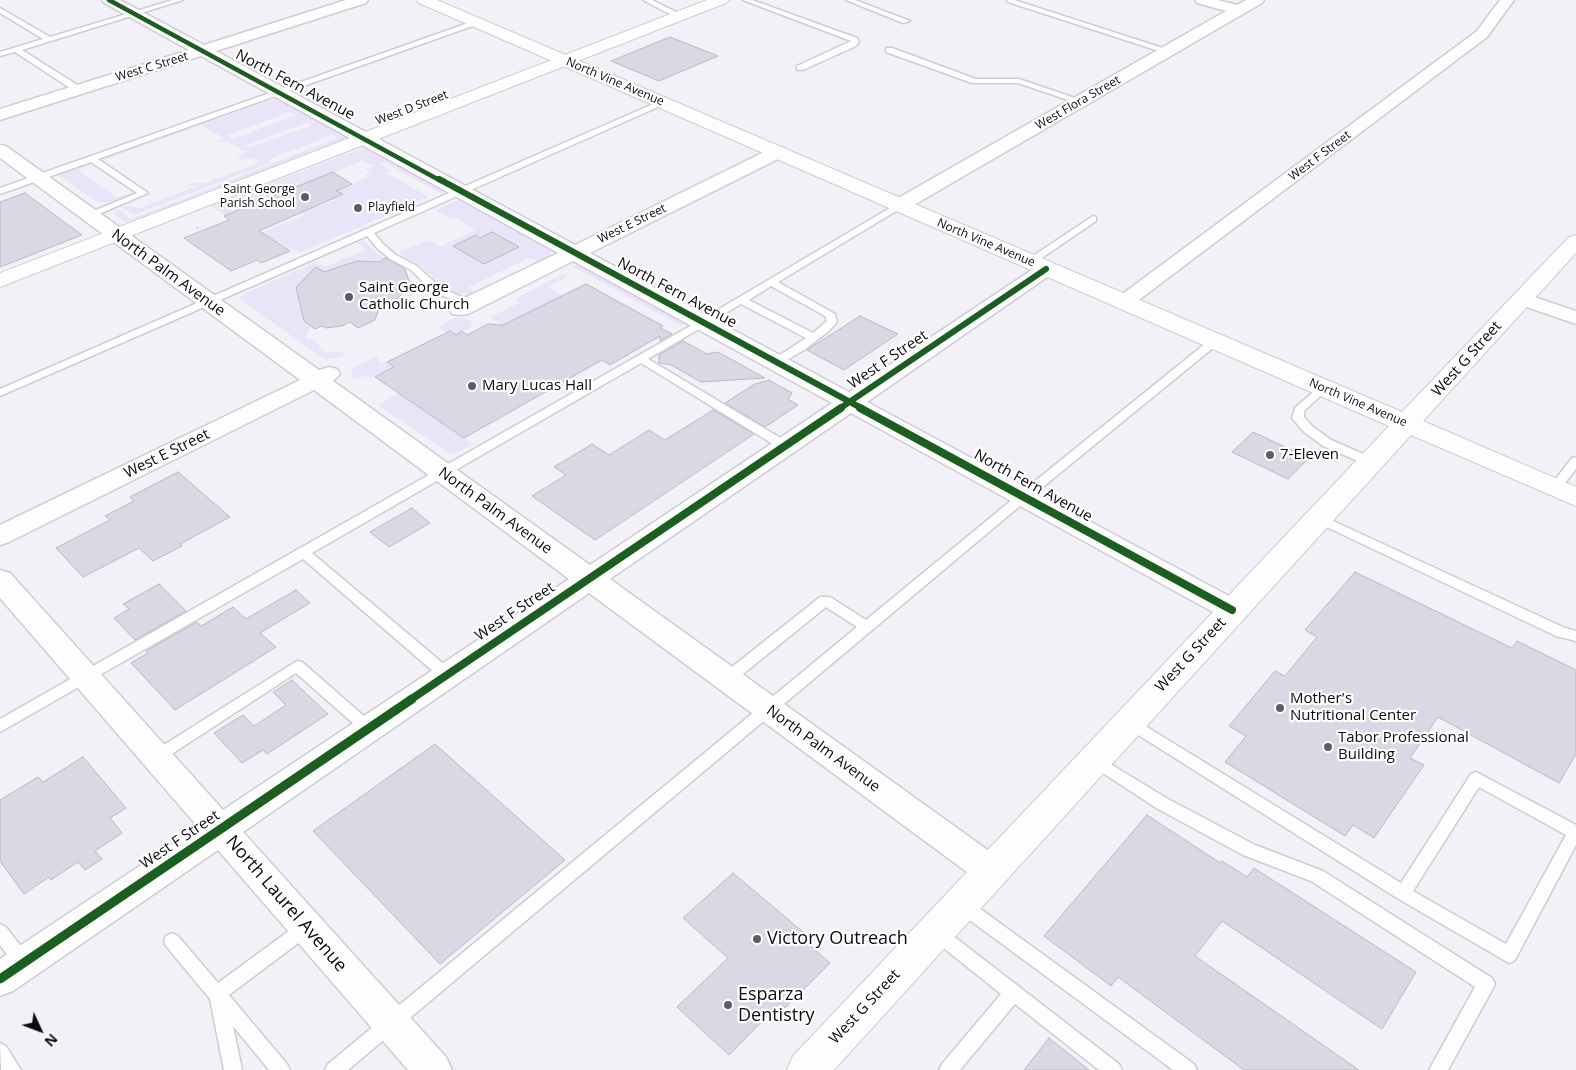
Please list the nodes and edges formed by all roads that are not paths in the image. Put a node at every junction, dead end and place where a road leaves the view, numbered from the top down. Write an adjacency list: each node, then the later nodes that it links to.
1 (109, 0): 15 (street, North Fern Avenue)
2 (180, 0): 15 (lane)
3 (361, 0): 22 (street, West C Street)
4 (424, 0): 18 (street, North Vine Avenue)
5 (646, 0): 16 (lane)
6 (721, 0): 16 (street, West D Street)
7 (746, 0): 26 (lane)
8 (849, 0): 17 (lane)
9 (1202, 0): 14 (street)
10 (1257, 0): 14 (street, West Flora Street)
11 (1506, 0): 52 (street, West F Street)
12 (1010, 1): 23 (lane)
13 (0, 10): 19 (lane)
14 (1238, 10): 23 (street, West Flora Street)
15 (135, 14): 19 (lane); 22 (street, North Fern Avenue)
16 (680, 16): 25 (street, West D Street)
17 (906, 20)
18 (477, 23): 25 (street, North Vine Avenue); 28 (lane)
19 (48, 40): 20 (lane)
20 (16, 49): 24 (lane); 27 (lane)
21 (888, 50): 29 (lane)
22 (204, 51): 27 (street, West C Street); 28 (street, North Fern Avenue)
23 (1168, 51): 29 (street, West Flora Street)
24 (0, 54)
25 (565, 61): 30 (street, North Vine Avenue); 32 (street, West D Street)
26 (800, 68)
27 (79, 90): 31 (street, West C Street)
28 (279, 92): 32 (street, North Fern Avenue); 35 (lane)
29 (1080, 102): 39 (street, West Flora Street)
30 (663, 103): 34 (street, North Vine Avenue); 38 (lane)
31 (0, 115)
32 (365, 139): 38 (street, North Fern Avenue); 43 (street, West D Street)
33 (0, 150): 36 (street, North Palm Avenue)
34 (778, 152): 39 (street, North Vine Avenue); 45 (street, West E Street)
35 (92, 159): 36 (lane); 40 (lane)
36 (38, 178): 37 (lane); 40 (street, North Palm Avenue)
37 (0, 191)
38 (462, 192): 42 (lane); 45 (street, North Fern Avenue)
39 (900, 205): 46 (street, North Vine Avenue); 48 (lane)
40 (89, 215): 43 (street, North Palm Avenue)
41 (1093, 219): 46 (lane)
42 (369, 232): 51 (lane); 53 (lane)
43 (117, 236): 47 (street, West D Street); 51 (street, North Palm Avenue)
44 (1576, 241): 49 (street, West G Street)
45 (574, 253): 53 (street, West E Street); 55 (street, North Fern Avenue)
46 (1038, 265): 52 (street, North Vine Avenue); 63 (street, West F Street)
47 (0, 281)
48 (770, 282): 50 (lane); 56 (lane)
49 (1522, 299): 54 (street); 64 (street, West G Street)
50 (741, 300): 55 (lane); 56 (lane)
51 (207, 302): 60 (street, North Palm Avenue); 62 (lane)
52 (1124, 302): 57 (street, North Vine Avenue)
53 (468, 304)
54 (1576, 318)
55 (703, 323): 58 (lane); 59 (street, North Fern Avenue)
56 (814, 338): 59 (lane)
57 (1215, 341): 61 (street, North Vine Avenue); 70 (lane)
58 (641, 359): 65 (lane); 68 (lane)
59 (776, 362): 63 (street, North Fern Avenue)
60 (324, 376): 68 (street, North Palm Avenue); 73 (street, West E Street)
61 (1324, 388): 64 (street, North Vine Avenue); 67 (lane)
62 (0, 393)
63 (850, 403): 65 (street, West F Street); 70 (street, North Fern Avenue)
64 (1408, 424): 67 (street, West G Street); 69 (street, North Vine Avenue)
65 (785, 446): 75 (street, West F Street)
66 (1576, 461): 69 (lane)
67 (1371, 462): 72 (street, West G Street)
68 (443, 473): 74 (lane); 75 (street, North Palm Avenue)
69 (1555, 488): 71 (street, North Vine Avenue)
70 (1023, 497): 77 (street, North Fern Avenue); 78 (lane)
71 (1576, 497)
72 (1318, 518): 77 (street, West G Street); 79 (lane)
73 (0, 536)
74 (304, 553): 80 (lane); 81 (lane)
75 (588, 578): 80 (street, West F Street); 82 (street, North Palm Avenue)
76 (0, 580): 81 (street, North Laurel Avenue)
77 (1232, 610): 84 (street, West G Street)
78 (867, 627): 82 (lane); 83 (lane)
79 (1576, 636)
80 (447, 675): 86 (street, West F Street)
81 (86, 678): 85 (lane); 87 (street, North Laurel Avenue)
82 (727, 679): 83 (street, North Palm Avenue)
83 (769, 709): 90 (street, North Palm Avenue); 101 (lane)
84 (1129, 722): 88 (street, West G Street); 91 (lane)
85 (0, 726)
86 (368, 728): 87 (lane); 89 (street, West F Street)
87 (156, 757): 89 (street, North Laurel Avenue)
88 (1094, 760): 90 (street, West G Street); 112 (lane)
89 (220, 830): 93 (street, North Laurel Avenue); 97 (street, West F Street)
90 (992, 871): 92 (street, West G Street)
91 (1402, 893): 91 (lane)
92 (961, 904): 95 (street, West G Street); 111 (lane)
93 (306, 927): 100 (lane); 101 (street, North Laurel Avenue)
94 (0, 932): 97 (lane)
95 (936, 932): 99 (lane); 108 (street, West G Street)
96 (172, 941): 100 (lane)
97 (23, 963): 98 (street, West F Street)
98 (0, 979)
99 (1013, 993): 109 (lane); 110 (lane)
100 (217, 994): 104 (lane); 105 (lane)
101 (391, 1022): 106 (lane); 107 (street, North Laurel Avenue)
102 (0, 1052): 103 (lane)
103 (12, 1070)
104 (233, 1070)
105 (281, 1070)
106 (334, 1070)
107 (433, 1070)
108 (807, 1070)
109 (948, 1070)
110 (1113, 1070)
111 (1188, 1070)
112 (1438, 1070)

